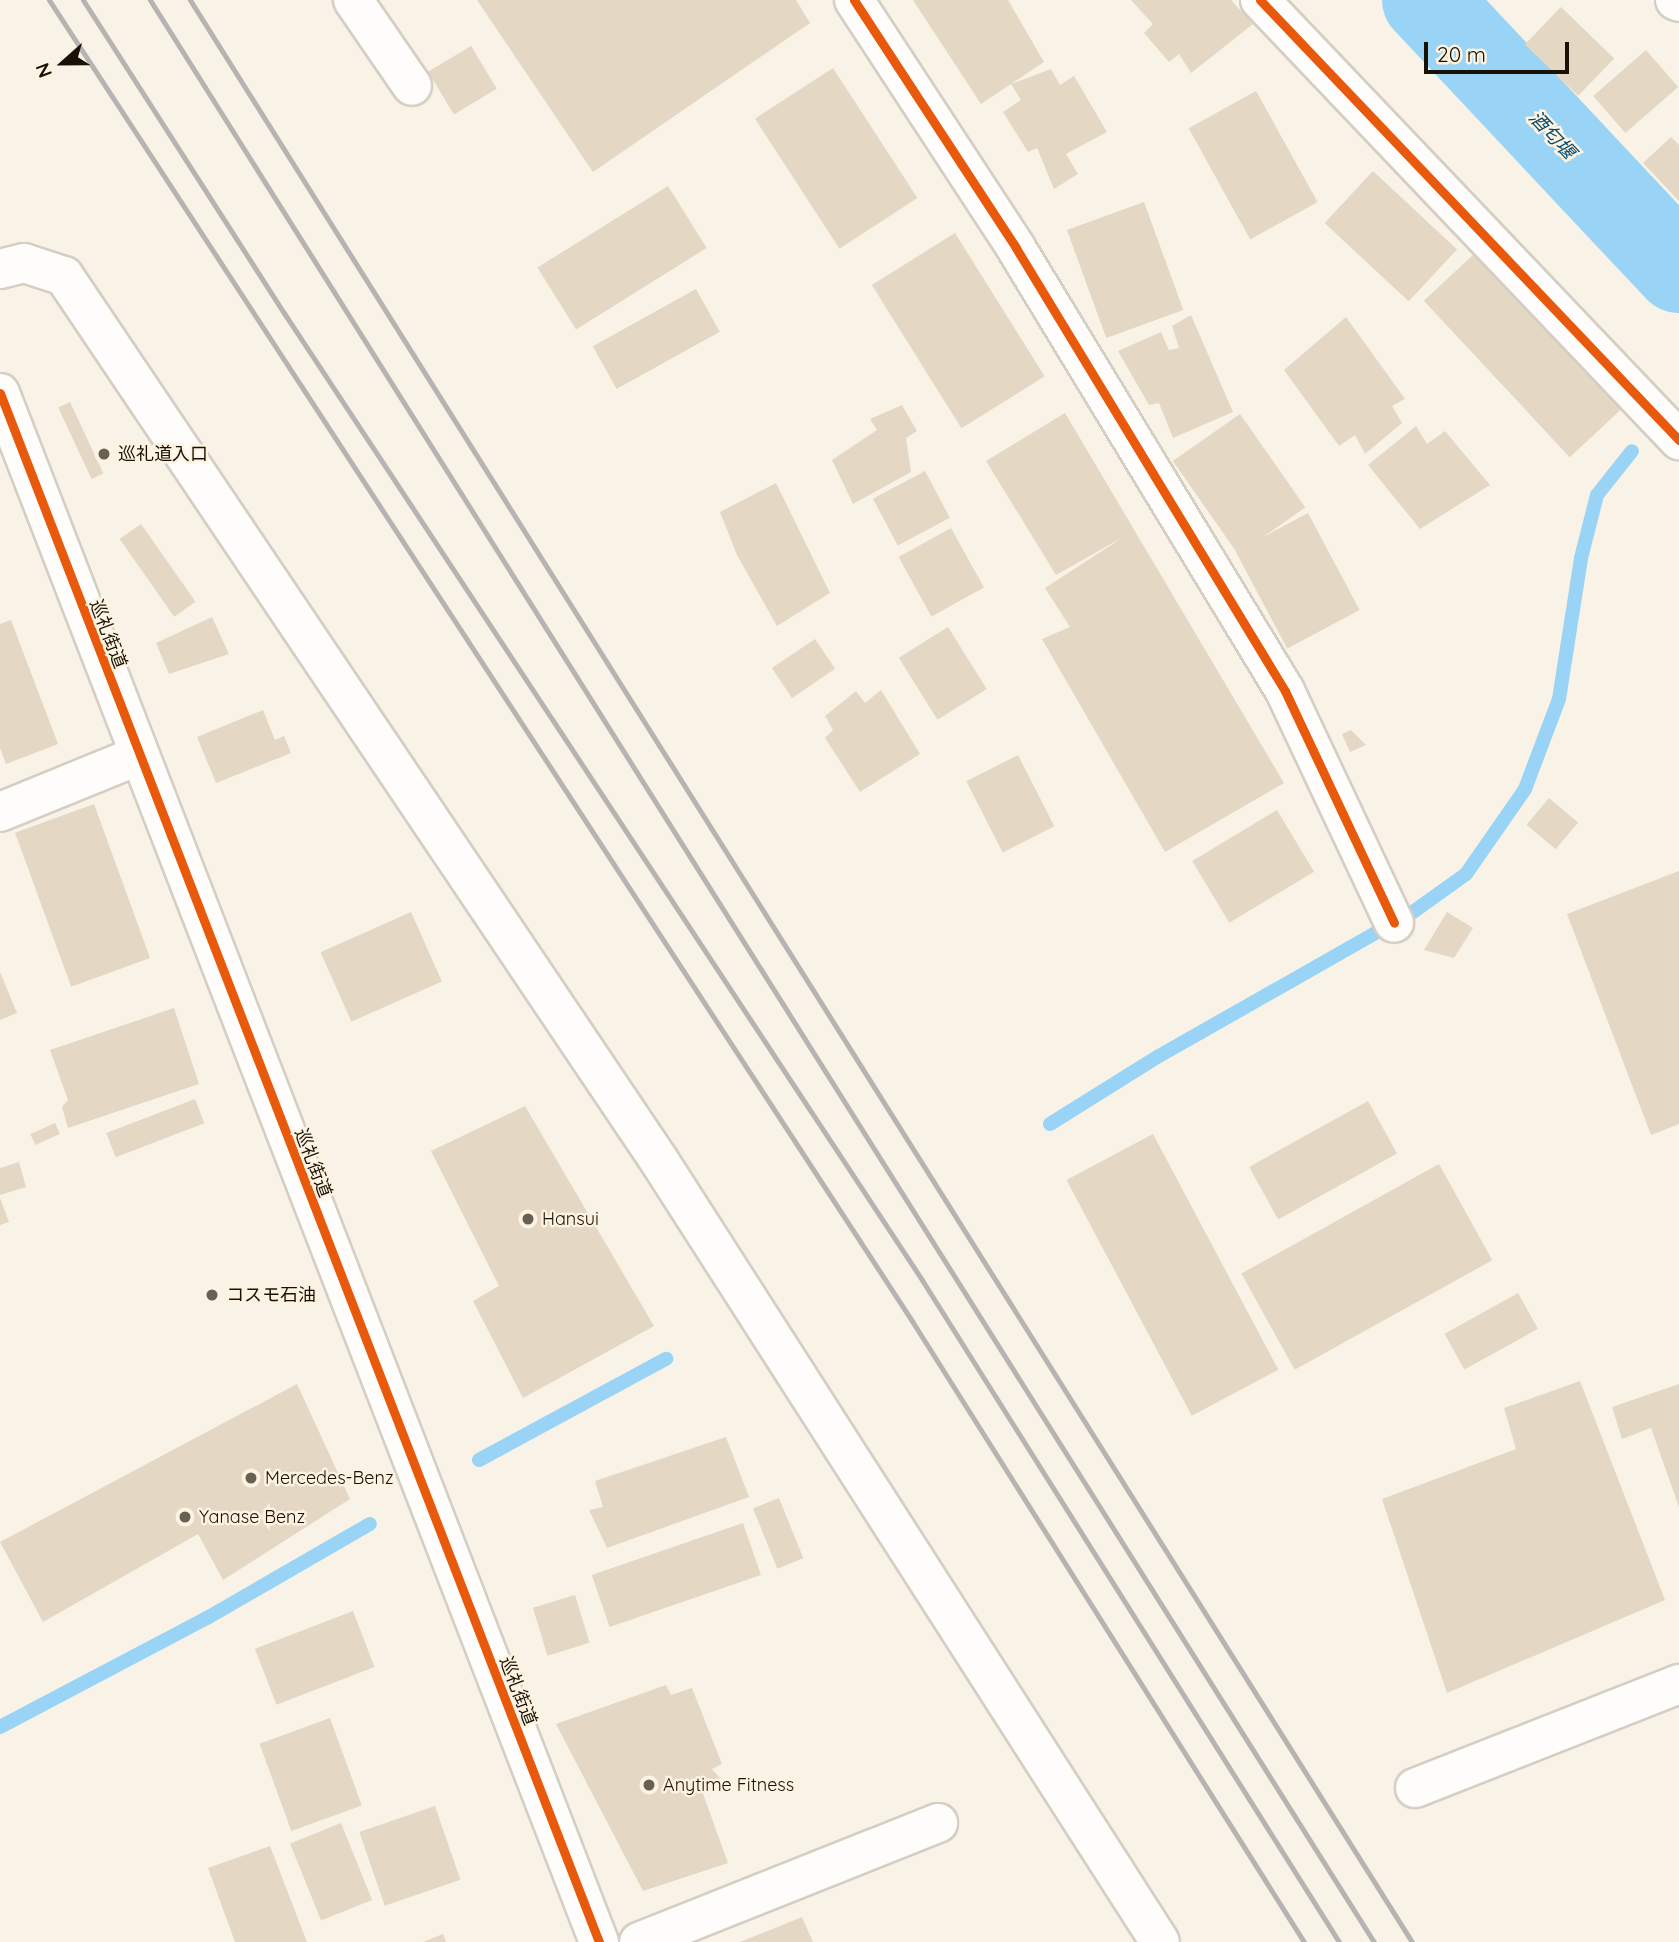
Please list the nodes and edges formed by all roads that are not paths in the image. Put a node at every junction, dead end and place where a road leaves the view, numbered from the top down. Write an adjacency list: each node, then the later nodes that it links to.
1 (353, 0): 4 (street)
2 (854, 0): 10 (street)
3 (1259, 0): 7 (street)
4 (412, 86)
5 (0, 269): 16 (street)
6 (0, 393): 8 (street, 巡礼街道)
7 (1679, 440)
8 (137, 756): 9 (street); 14 (street, 巡礼街道)
9 (0, 813)
10 (1394, 923)
11 (1679, 1684): 12 (street)
12 (1415, 1788)
13 (938, 1823): 15 (street)
14 (599, 1942)
15 (639, 1942)
16 (1160, 1942)

